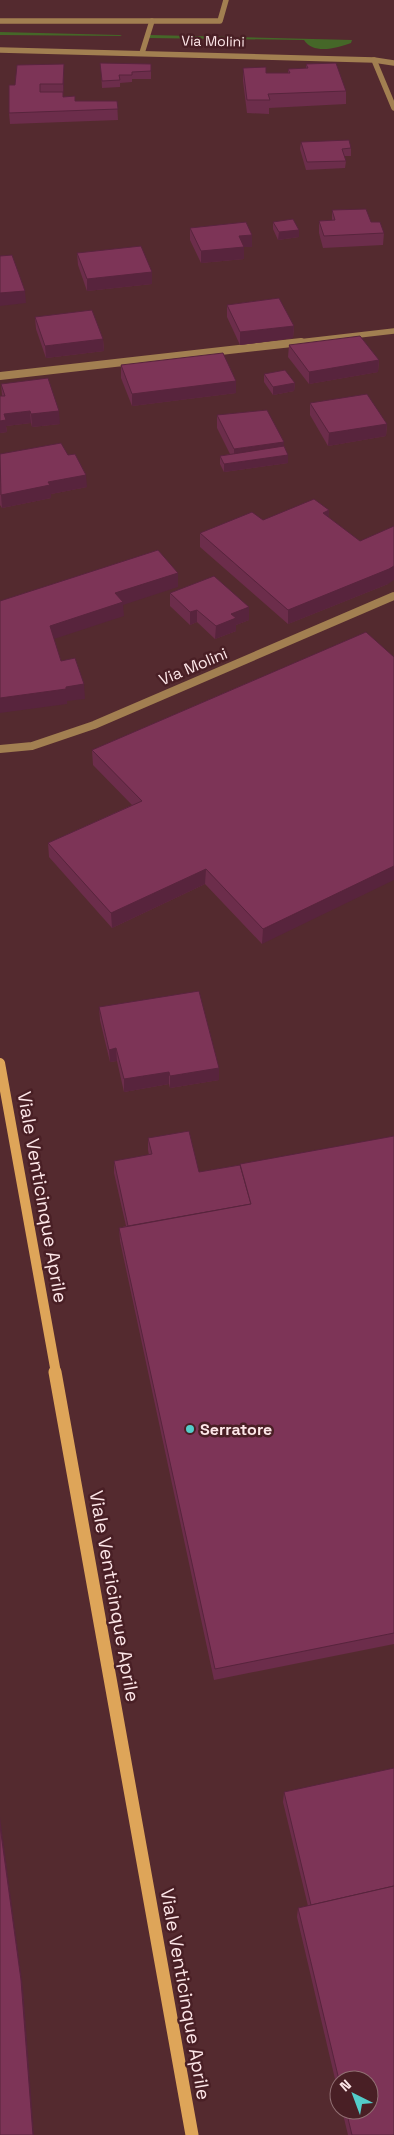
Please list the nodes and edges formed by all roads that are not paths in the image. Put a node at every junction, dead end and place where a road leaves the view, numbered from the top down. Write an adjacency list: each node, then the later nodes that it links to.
1 (226, 0): 3 (street)
2 (0, 21): 3 (street)
3 (152, 21): 5 (street)
4 (0, 50): 5 (street, Via Molini)
5 (142, 53): 6 (street, Via Molini)
6 (374, 60): 7 (street, Via Molini); 8 (street)
7 (394, 63)
8 (394, 108)
9 (394, 331): 10 (street)
10 (0, 376)
11 (394, 596): 12 (street, Via Molini)
12 (0, 749)
13 (0, 1063): 14 (main road, Viale Venticinque Aprile)
14 (192, 2135)

